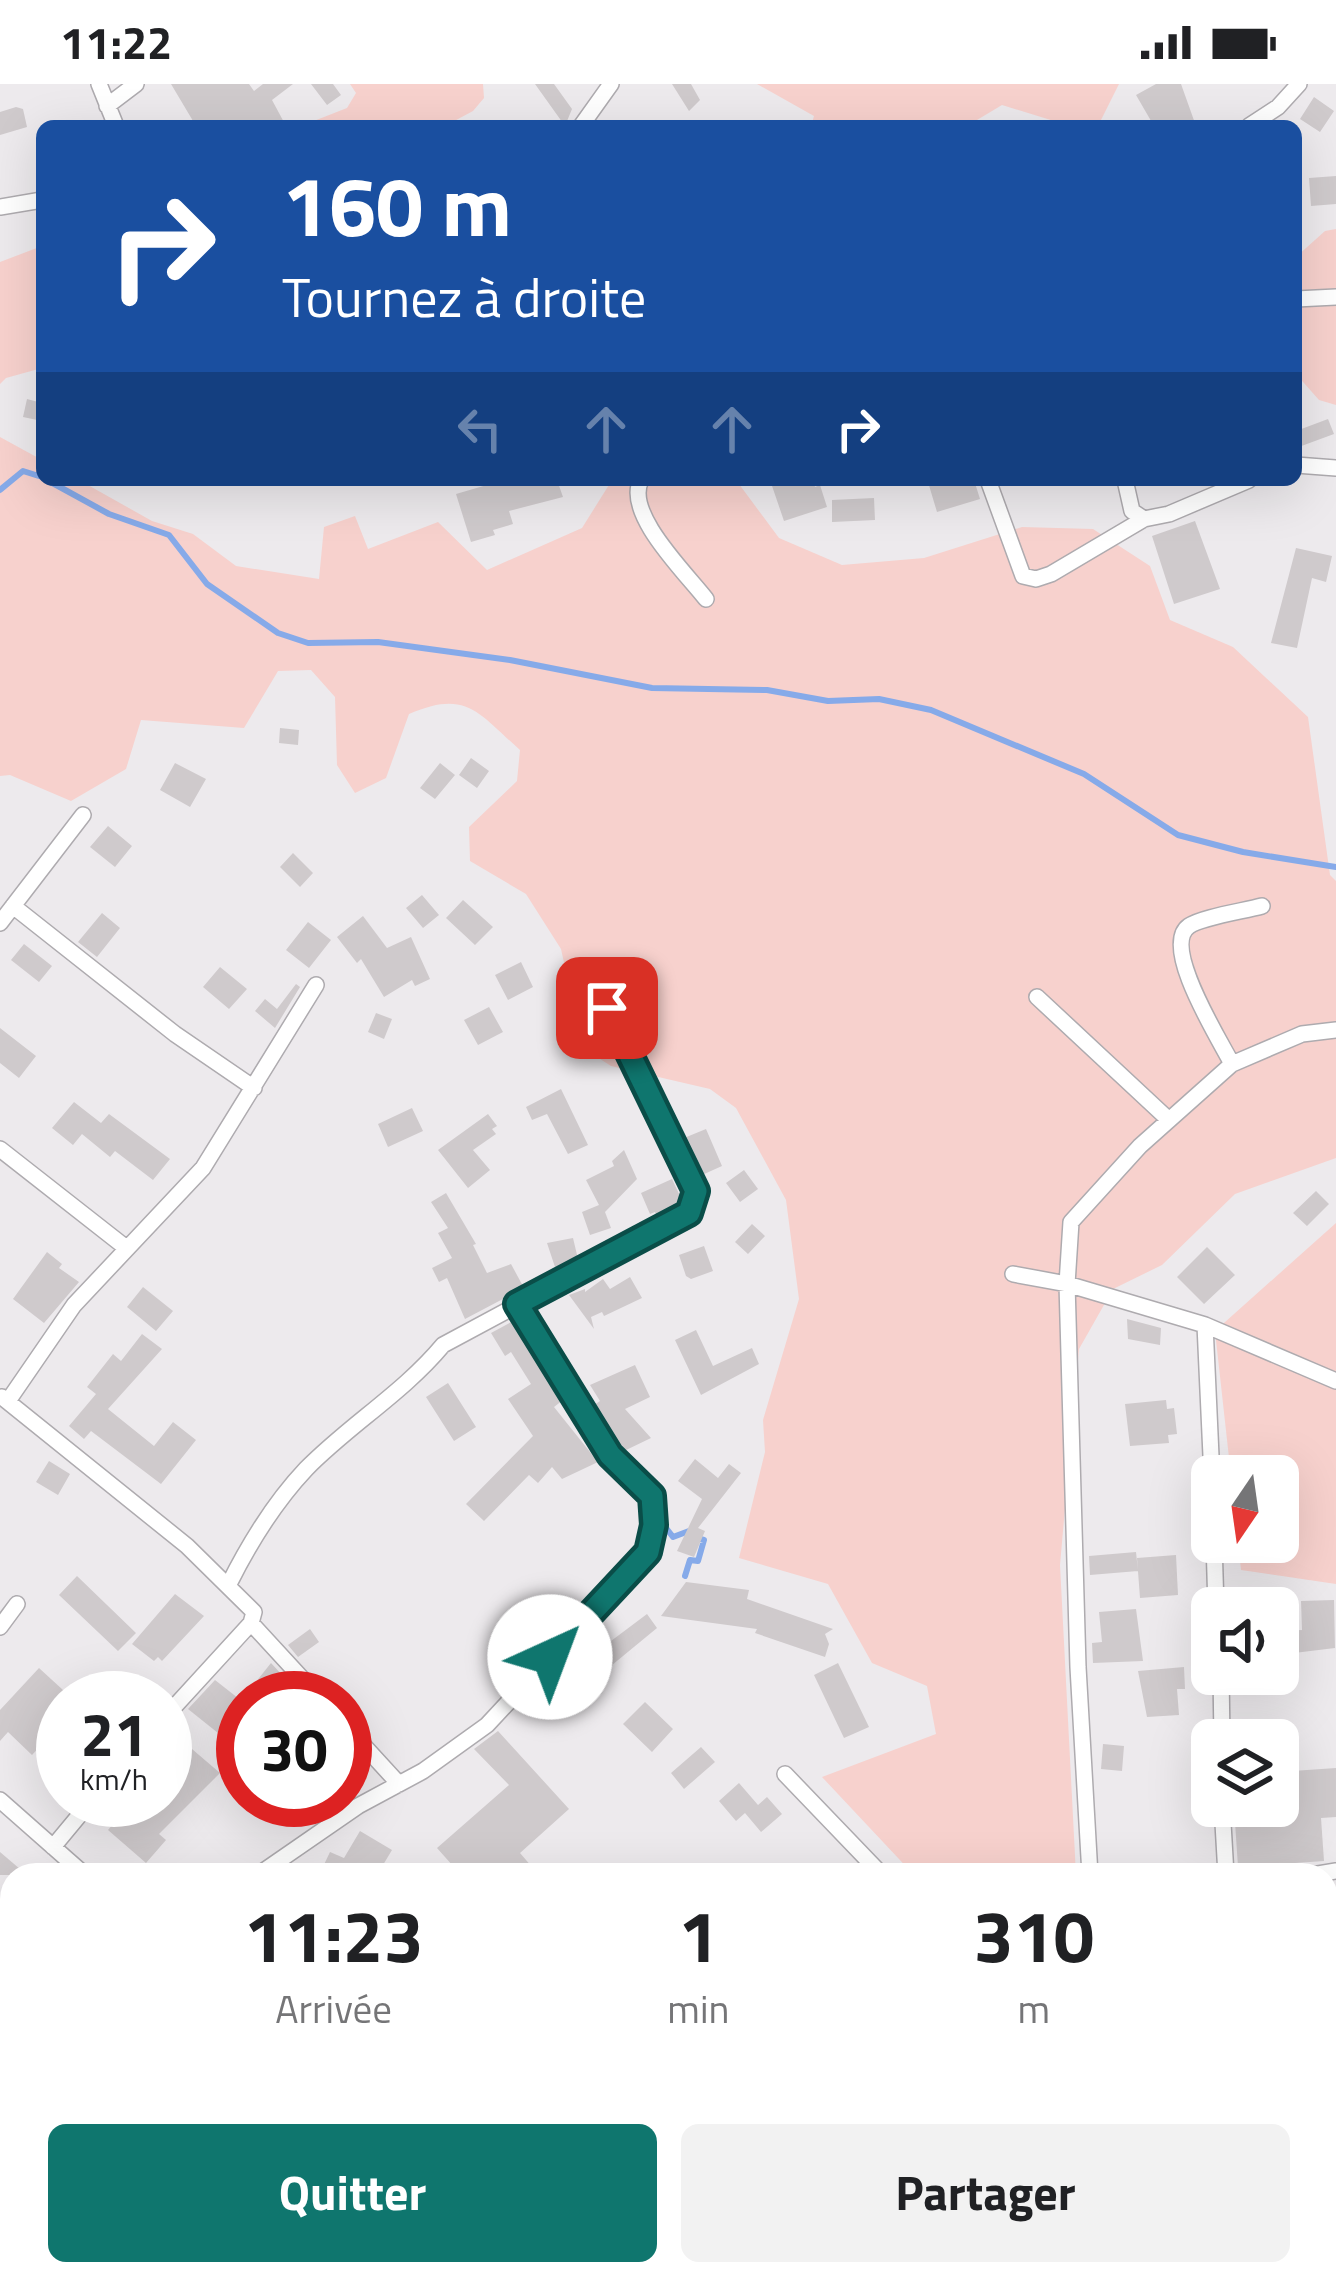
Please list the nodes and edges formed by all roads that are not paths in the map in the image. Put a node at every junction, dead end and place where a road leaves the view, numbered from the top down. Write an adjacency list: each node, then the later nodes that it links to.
1 (99, 84): 5 (street)
2 (136, 84): 5 (street)
3 (611, 84): 7 (street)
4 (1299, 84): 8 (street)
5 (107, 106): 6 (street)
6 (113, 120)
7 (585, 120)
8 (1258, 120)
9 (36, 201): 10 (street)
10 (0, 207)
11 (1336, 297): 12 (street)
12 (1302, 299)
13 (1302, 465): 14 (street)
14 (1336, 468)
15 (639, 486): 20 (street)
16 (990, 486): 19 (street)
17 (1126, 486): 19 (street)
18 (1235, 486): 19 (street)
19 (1144, 519)
20 (706, 598)
21 (83, 815): 22 (street)
22 (13, 906): 24 (street); 30 (street)
23 (1262, 906): 29 (street)
24 (0, 922)
25 (316, 985): 30 (street)
26 (1037, 997): 31 (street)
27 (607, 1008): 36 (street)
28 (1336, 1030): 29 (street)
29 (1232, 1064): 31 (street)
30 (254, 1088): 33 (street)
31 (1169, 1120): 35 (street)
32 (0, 1149): 33 (street)
33 (125, 1247): 39 (street)
34 (1013, 1274): 35 (street)
35 (1066, 1284): 37 (street); 57 (street)
36 (517, 1304): 41 (street); 49 (street)
37 (1205, 1325): 38 (street); 40 (street)
38 (1336, 1381)
39 (4, 1398): 41 (street)
40 (1211, 1455)
41 (229, 1584): 43 (street)
42 (17, 1604): 44 (street)
43 (251, 1623): 45 (street); 46 (street)
44 (0, 1627)
45 (295, 1671)
46 (192, 1687)
47 (372, 1754): 49 (street)
48 (785, 1774): 56 (street)
49 (399, 1784): 55 (street)
50 (0, 1800): 53 (street)
51 (70, 1827): 53 (street)
52 (1223, 1827): 58 (street)
53 (53, 1847): 54 (street)
54 (71, 1863)
55 (275, 1863)
56 (870, 1863)
57 (1089, 1863)
58 (1225, 1863)

